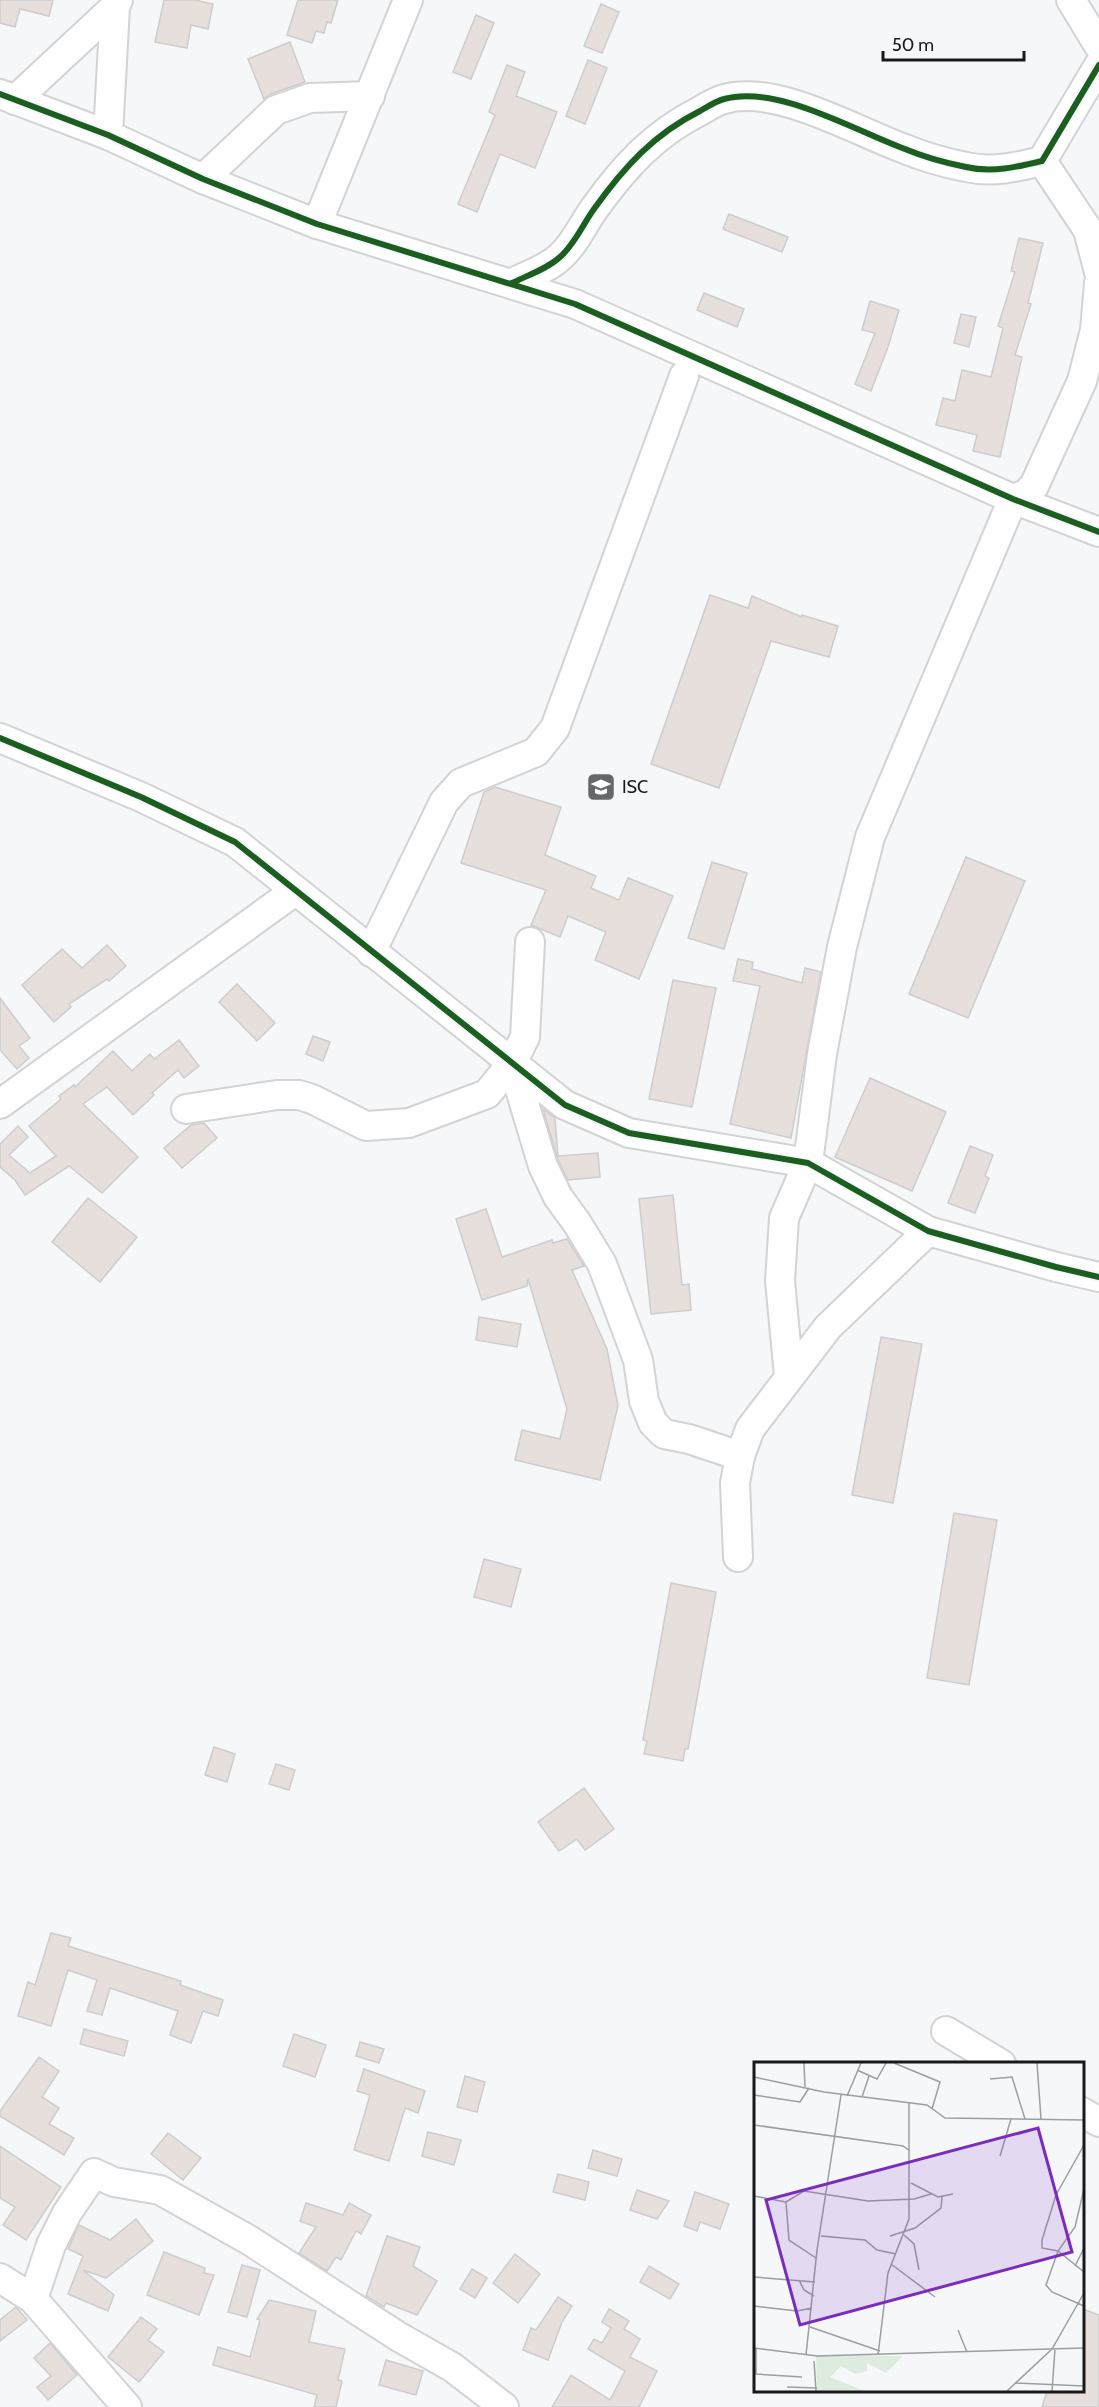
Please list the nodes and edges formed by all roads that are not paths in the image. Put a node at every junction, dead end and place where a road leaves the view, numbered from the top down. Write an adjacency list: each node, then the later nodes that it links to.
1 (408, 0): 6 (street)
2 (1071, 0): 4 (street)
3 (117, 4): 7 (street); 8 (street)
4 (1099, 46)
5 (1099, 65): 9 (street)
6 (370, 96): 10 (street); 11 (street)
7 (8, 97): 8 (street)
8 (108, 135): 10 (street)
9 (1042, 160): 12 (street); 13 (street)
10 (203, 179): 11 (street)
11 (317, 224): 13 (street)
12 (1099, 272)
13 (512, 283): 15 (street)
14 (1099, 283): 18 (street)
15 (656, 339): 16 (street); 17 (street)
16 (721, 368): 17 (street); 18 (street)
17 (684, 376): 23 (street)
18 (1013, 499): 19 (street); 27 (street)
19 (1099, 532)
20 (0, 738): 21 (street)
21 (295, 891): 23 (street); 25 (street)
22 (530, 942): 24 (street)
23 (371, 952): 24 (street)
24 (512, 1063): 26 (street); 27 (street); 31 (street)
25 (0, 1104)
26 (186, 1109)
27 (808, 1163): 28 (street); 30 (street)
28 (928, 1231): 29 (street); 30 (street)
29 (1099, 1277)
30 (789, 1376): 31 (street)
31 (740, 1456): 32 (street)
32 (738, 1557)
33 (946, 2031): 34 (street)
34 (998, 2062)
35 (1084, 2113): 36 (street)
36 (1099, 2122)
37 (0, 2278): 38 (street)
38 (33, 2299): 39 (street); 40 (street); 41 (street)
39 (0, 2302)
40 (127, 2407)
41 (504, 2407)

